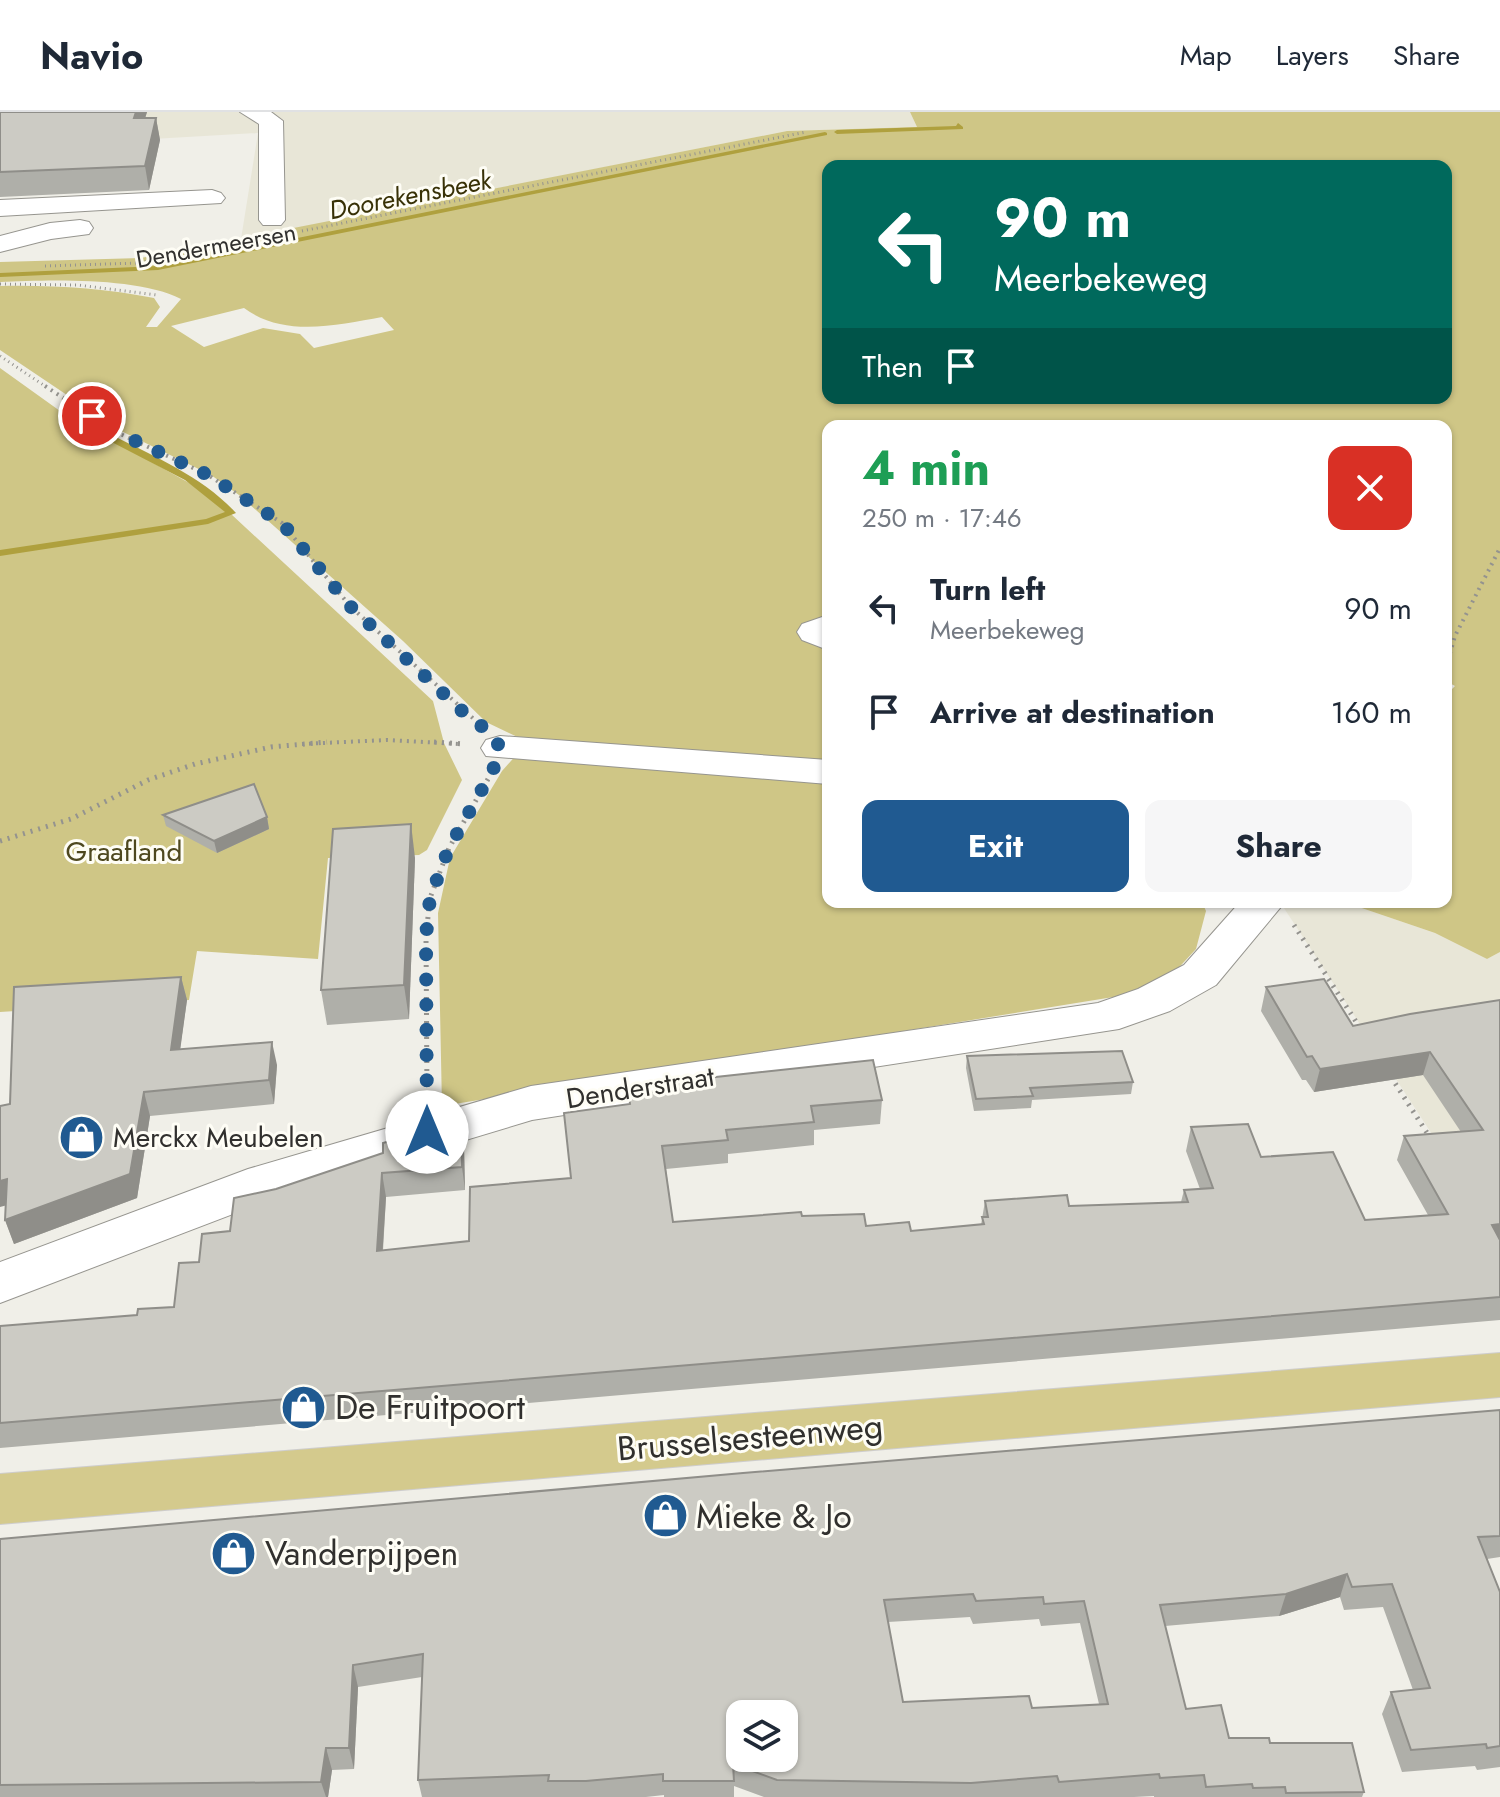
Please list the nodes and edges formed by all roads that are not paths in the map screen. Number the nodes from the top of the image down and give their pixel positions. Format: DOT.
graph roads {
  1 [pos="252,112"];
  2 [pos="212,198"];
  3 [pos="0,208"];
  4 [pos="129,223"];
  5 [pos="276,230"];
  6 [pos="0,244"];
  7 [pos="500,748"];
  8 [pos="822,772"];
  9 [pos="1276,910"];
  10 [pos="0,1283"];
  11 [pos="1500,1375"];
  12 [pos="0,1499"];
  1 -- 5 [label="street"];
  2 -- 3 [label="street, Dendermeersen"];
  4 -- 6 [label="street"];
  7 -- 8 [label="street"];
  9 -- 10 [label="street, Denderstraat"];
  11 -- 12 [label="main road, Brusselsesteenweg"];
}
